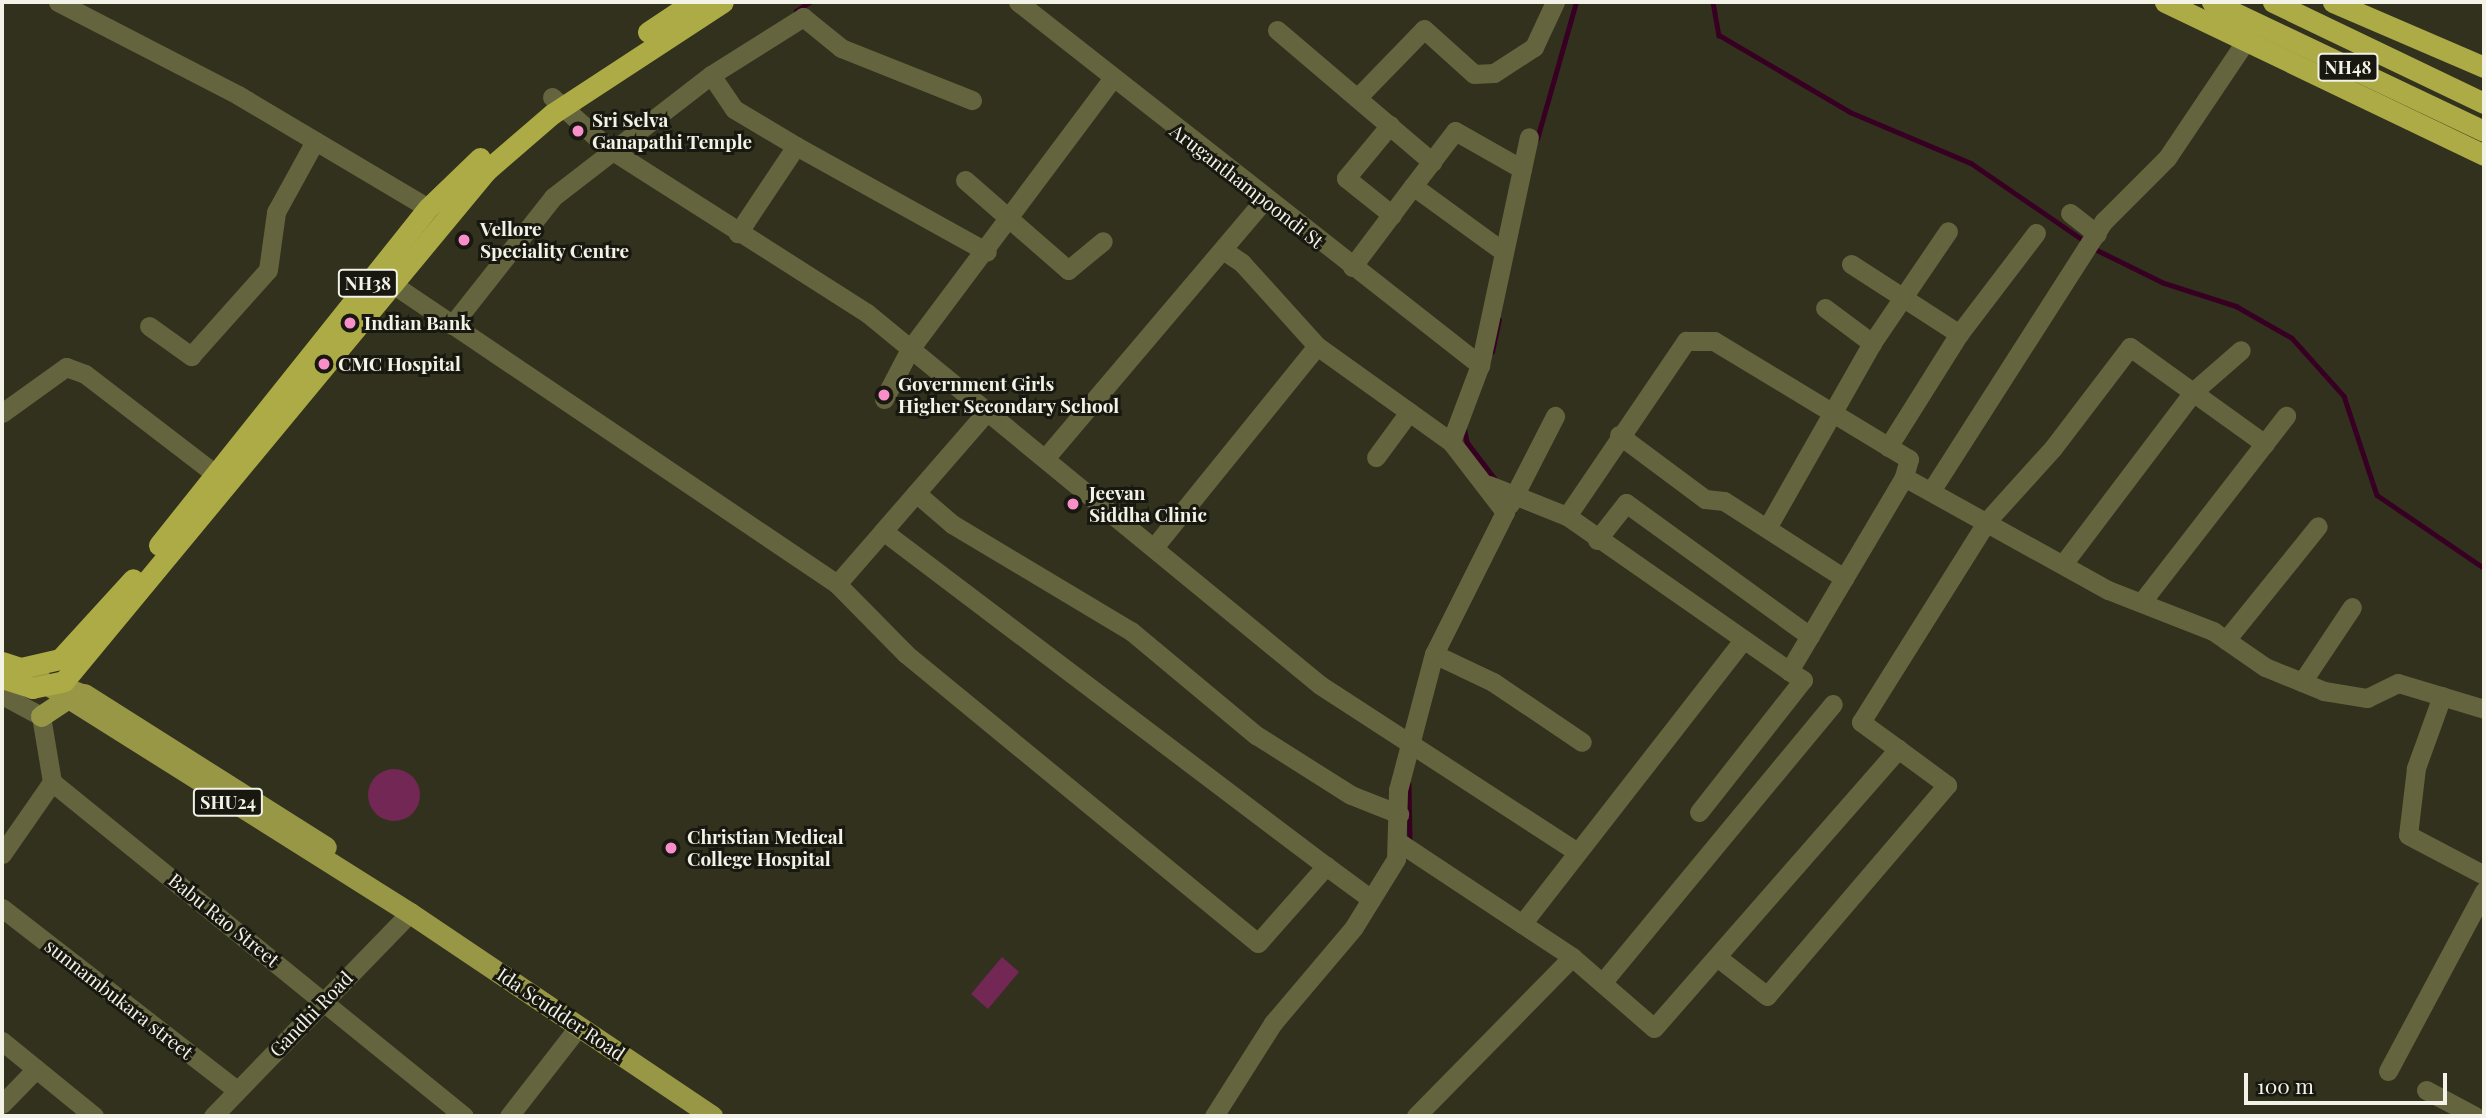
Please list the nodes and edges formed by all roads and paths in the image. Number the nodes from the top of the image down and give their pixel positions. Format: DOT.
graph roads {
  1 [pos="58,2"];
  2 [pos="693,2"];
  3 [pos="723,2"];
  4 [pos="1018,2"];
  5 [pos="1555,2"];
  6 [pos="2165,2"];
  7 [pos="2212,2"];
  8 [pos="2273,2"];
  9 [pos="2333,2"];
  10 [pos="1278,30"];
  11 [pos="2247,38"];
  12 [pos="2484,67"];
  13 [pos="711,75"];
  14 [pos="1112,79"];
  15 [pos="1357,98"];
  16 [pos="972,100"];
  17 [pos="557,102"];
  18 [pos="2484,103"];
  19 [pos="1390,125"];
  20 [pos="2484,131"];
  21 [pos="1529,137"];
  22 [pos="315,141"];
  23 [pos="796,146"];
  24 [pos="614,152"];
  25 [pos="2484,155"];
  26 [pos="1432,162"];
  27 [pos="1522,169"];
  28 [pos="965,180"];
  29 [pos="1413,187"];
  30 [pos="1264,200"];
  31 [pos="428,208"];
  32 [pos="2070,213"];
  33 [pos="1392,215"];
  34 [pos="1011,219"];
  35 [pos="1948,231"];
  36 [pos="738,233"];
  37 [pos="2036,233"];
  38 [pos="2097,234"];
  39 [pos="1103,241"];
  40 [pos="1223,250"];
  41 [pos="987,252"];
  42 [pos="1503,252"];
  43 [pos="1852,264"];
  44 [pos="1352,268"];
  45 [pos="391,283"];
  46 [pos="1903,296"];
  47 [pos="1825,308"];
  48 [pos="452,325"];
  49 [pos="149,326"];
  50 [pos="1959,334"];
  51 [pos="1872,342"];
  52 [pos="1317,346"];
  53 [pos="910,349"];
  54 [pos="2241,349"];
  55 [pos="1480,365"];
  56 [pos="2194,391"];
  57 [pos="884,399"];
  58 [pos="988,410"];
  59 [pos="1830,411"];
  60 [pos="1409,412"];
  61 [pos="2,413"];
  62 [pos="1555,416"];
  63 [pos="2286,416"];
  64 [pos="1619,435"];
  65 [pos="1451,442"];
  66 [pos="2265,444"];
  67 [pos="1888,447"];
  68 [pos="1048,456"];
  69 [pos="1376,457"];
  70 [pos="214,473"];
  71 [pos="1904,477"];
  72 [pos="1489,485"];
  73 [pos="1931,491"];
  74 [pos="916,494"];
  75 [pos="1517,495"];
  76 [pos="1504,512"];
  77 [pos="1567,516"];
  78 [pos="1987,521"];
  79 [pos="2318,526"];
  80 [pos="1767,528"];
  81 [pos="883,531"];
  82 [pos="1597,540"];
  83 [pos="1155,546"];
  84 [pos="2063,564"];
  85 [pos="1844,578"];
  86 [pos="837,584"];
  87 [pos="2144,599"];
  88 [pos="2352,607"];
  89 [pos="1810,636"];
  90 [pos="2226,640"];
  91 [pos="1742,641"];
  92 [pos="1434,653"];
  93 [pos="12,665"];
  94 [pos="44,665"];
  95 [pos="1789,671"];
  96 [pos="2,678"];
  97 [pos="2302,682"];
  98 [pos="64,689"];
  99 [pos="2,695"];
  100 [pos="2442,696"];
  101 [pos="1833,704"];
  102 [pos="2484,709"];
  103 [pos="41,716"];
  104 [pos="1408,740"];
  105 [pos="1582,742"];
  106 [pos="1898,749"];
  107 [pos="52,782"];
  108 [pos="1699,812"];
  109 [pos="1399,814"];
  110 [pos="1400,843"];
  111 [pos="1574,850"];
  112 [pos="2,854"];
  113 [pos="1326,866"];
  114 [pos="2484,875"];
  115 [pos="2484,891"];
  116 [pos="1371,899"];
  117 [pos="2,908"];
  118 [pos="410,913"];
  119 [pos="1522,924"];
  120 [pos="1572,957"];
  121 [pos="1717,957"];
  122 [pos="1602,983"];
  123 [pos="324,1000"];
  124 [pos="579,1026"];
  125 [pos="2,1041"];
  126 [pos="36,1069"];
  127 [pos="2388,1071"];
  128 [pos="237,1090"];
  129 [pos="2426,1090"];
  130 [pos="2,1104"];
  131 [pos="222,1113"];
  132 [pos="94,1116"];
  133 [pos="464,1116"];
  134 [pos="509,1116"];
  135 [pos="712,1116"];
  136 [pos="1214,1116"];
  137 [pos="1416,1116"];
  138 [pos="2475,1116"];
  1 -- 22 [label="street"];
  2 -- 17 [label="highway, NH38"];
  3 -- 17 [label="highway, NH38"];
  4 -- 14 [label="street, Aruganthampoondi St"];
  5 -- 15 [label="street"];
  6 -- 11 [label="highway"];
  7 -- 20 [label="highway, NH48"];
  8 -- 18 [label="highway, NH48"];
  9 -- 12 [label="highway"];
  10 -- 15 [label="street"];
  11 -- 25 [label="highway"];
  11 -- 38 [label="street"];
  13 -- 16 [label="street"];
  13 -- 23 [label="street"];
  13 -- 24 [label="street"];
  14 -- 30 [label="street, Aruganthampoondi St"];
  14 -- 34 [label="street"];
  15 -- 19 [label="street"];
  17 -- 24 [label="street"];
  17 -- 31 [label="highway, NH38"];
  17 -- 45 [label="highway, NH38"];
  19 -- 26 [label="street"];
  19 -- 33 [label="street"];
  21 -- 27 [label="street"];
  22 -- 31 [label="street"];
  22 -- 49 [label="street"];
  23 -- 36 [label="street"];
  23 -- 41 [label="street"];
  24 -- 36 [label="street"];
  24 -- 48 [label="street"];
  26 -- 27 [label="street"];
  26 -- 29 [label="street"];
  27 -- 42 [label="street"];
  28 -- 34 [label="street"];
  29 -- 33 [label="street"];
  29 -- 42 [label="street"];
  30 -- 40 [label="street"];
  30 -- 44 [label="street, Aruganthampoondi St"];
  31 -- 70 [label="highway, NH38"];
  32 -- 38 [label="street"];
  33 -- 44 [label="street"];
  34 -- 39 [label="street"];
  34 -- 41 [label="street"];
  35 -- 46 [label="street"];
  36 -- 53 [label="street"];
  37 -- 50 [label="street"];
  38 -- 73 [label="street"];
  40 -- 52 [label="street"];
  40 -- 68 [label="street"];
  41 -- 53 [label="street"];
  42 -- 55 [label="street"];
  43 -- 46 [label="street"];
  44 -- 55 [label="street, Aruganthampoondi St"];
  45 -- 48 [label="street"];
  45 -- 98 [label="highway, NH38"];
  46 -- 50 [label="street"];
  46 -- 51 [label="street"];
  47 -- 51 [label="street"];
  48 -- 86 [label="street"];
  50 -- 67 [label="street"];
  51 -- 59 [label="street"];
  52 -- 60 [label="street"];
  52 -- 83 [label="street"];
  53 -- 57 [label="street"];
  53 -- 58 [label="street"];
  54 -- 56 [label="street"];
  55 -- 65 [label="street"];
  56 -- 66 [label="street"];
  56 -- 78 [label="street"];
  56 -- 84 [label="street"];
  58 -- 68 [label="street"];
  58 -- 74 [label="street"];
  59 -- 64 [label="street"];
  59 -- 67 [label="street"];
  59 -- 80 [label="street"];
  60 -- 65 [label="street"];
  60 -- 69 [label="street"];
  61 -- 70 [label="street"];
  62 -- 75 [label="street"];
  63 -- 66 [label="street"];
  64 -- 77 [label="street"];
  64 -- 80 [label="street"];
  65 -- 72 [label="street"];
  66 -- 87 [label="street"];
  67 -- 71 [label="street"];
  68 -- 83 [label="street"];
  70 -- 94 [label="highway, NH38"];
  71 -- 73 [label="street"];
  71 -- 85 [label="street"];
  72 -- 75 [label="street"];
  72 -- 76 [label="street"];
  73 -- 78 [label="street"];
  74 -- 81 [label="street"];
  74 -- 109 [label="street"];
  75 -- 76 [label="street"];
  75 -- 77 [label="street"];
  76 -- 92 [label="street"];
  77 -- 82 [label="street"];
  78 -- 84 [label="street"];
  78 -- 106 [label="street"];
  79 -- 90 [label="street"];
  80 -- 85 [label="street"];
  81 -- 86 [label="street"];
  81 -- 113 [label="street"];
  82 -- 89 [label="street"];
  82 -- 91 [label="street"];
  83 -- 104 [label="street"];
  84 -- 87 [label="street"];
  85 -- 89 [label="street"];
  86 -- 113 [label="street"];
  87 -- 90 [label="street"];
  88 -- 97 [label="street"];
  89 -- 95 [label="street"];
  90 -- 97 [label="street"];
  91 -- 95 [label="street"];
  91 -- 111 [label="street"];
  92 -- 104 [label="street"];
  92 -- 105 [label="street"];
  93 -- 94 [label="highway, NH38"];
  93 -- 98 [label="main road, SHU24"];
  94 -- 98 [label="main road, SHU24"];
  95 -- 108 [label="street"];
  96 -- 98 [label="highway"];
  97 -- 100 [label="street"];
  98 -- 103 [label="main road"];
  98 -- 118 [label="main road, SHU24"];
  99 -- 103 [label="street"];
  100 -- 102 [label="street"];
  100 -- 114 [label="street"];
  101 -- 122 [label="street"];
  103 -- 107 [label="street"];
  104 -- 109 [label="street"];
  104 -- 111 [label="street"];
  106 -- 121 [label="street"];
  106 -- 121 [label="street"];
  107 -- 112 [label="street"];
  107 -- 123 [label="street, Babu Rao Street"];
  109 -- 110 [label="street"];
  110 -- 116 [label="street"];
  110 -- 119 [label="street"];
  111 -- 119 [label="street"];
  113 -- 116 [label="street"];
  115 -- 127 [label="street"];
  116 -- 136 [label="street"];
  117 -- 128 [label="street, sunnambukara street"];
  118 -- 123 [label="street, Gandhi Road"];
  118 -- 124 [label="main road, Ida Scudder Road / SHU24"];
  119 -- 120 [label="street"];
  120 -- 122 [label="street"];
  120 -- 137 [label="street"];
  121 -- 122 [label="street"];
  123 -- 128 [label="street, Gandhi Road"];
  123 -- 133 [label="street, Babu Rao Street"];
  124 -- 134 [label="street"];
  124 -- 135 [label="main road, Ida Scudder Road / SHU24"];
  125 -- 126 [label="street"];
  126 -- 130 [label="street"];
  126 -- 132 [label="street"];
  128 -- 131 [label="street, Gandhi Road"];
  129 -- 138 [label="street"];
}
